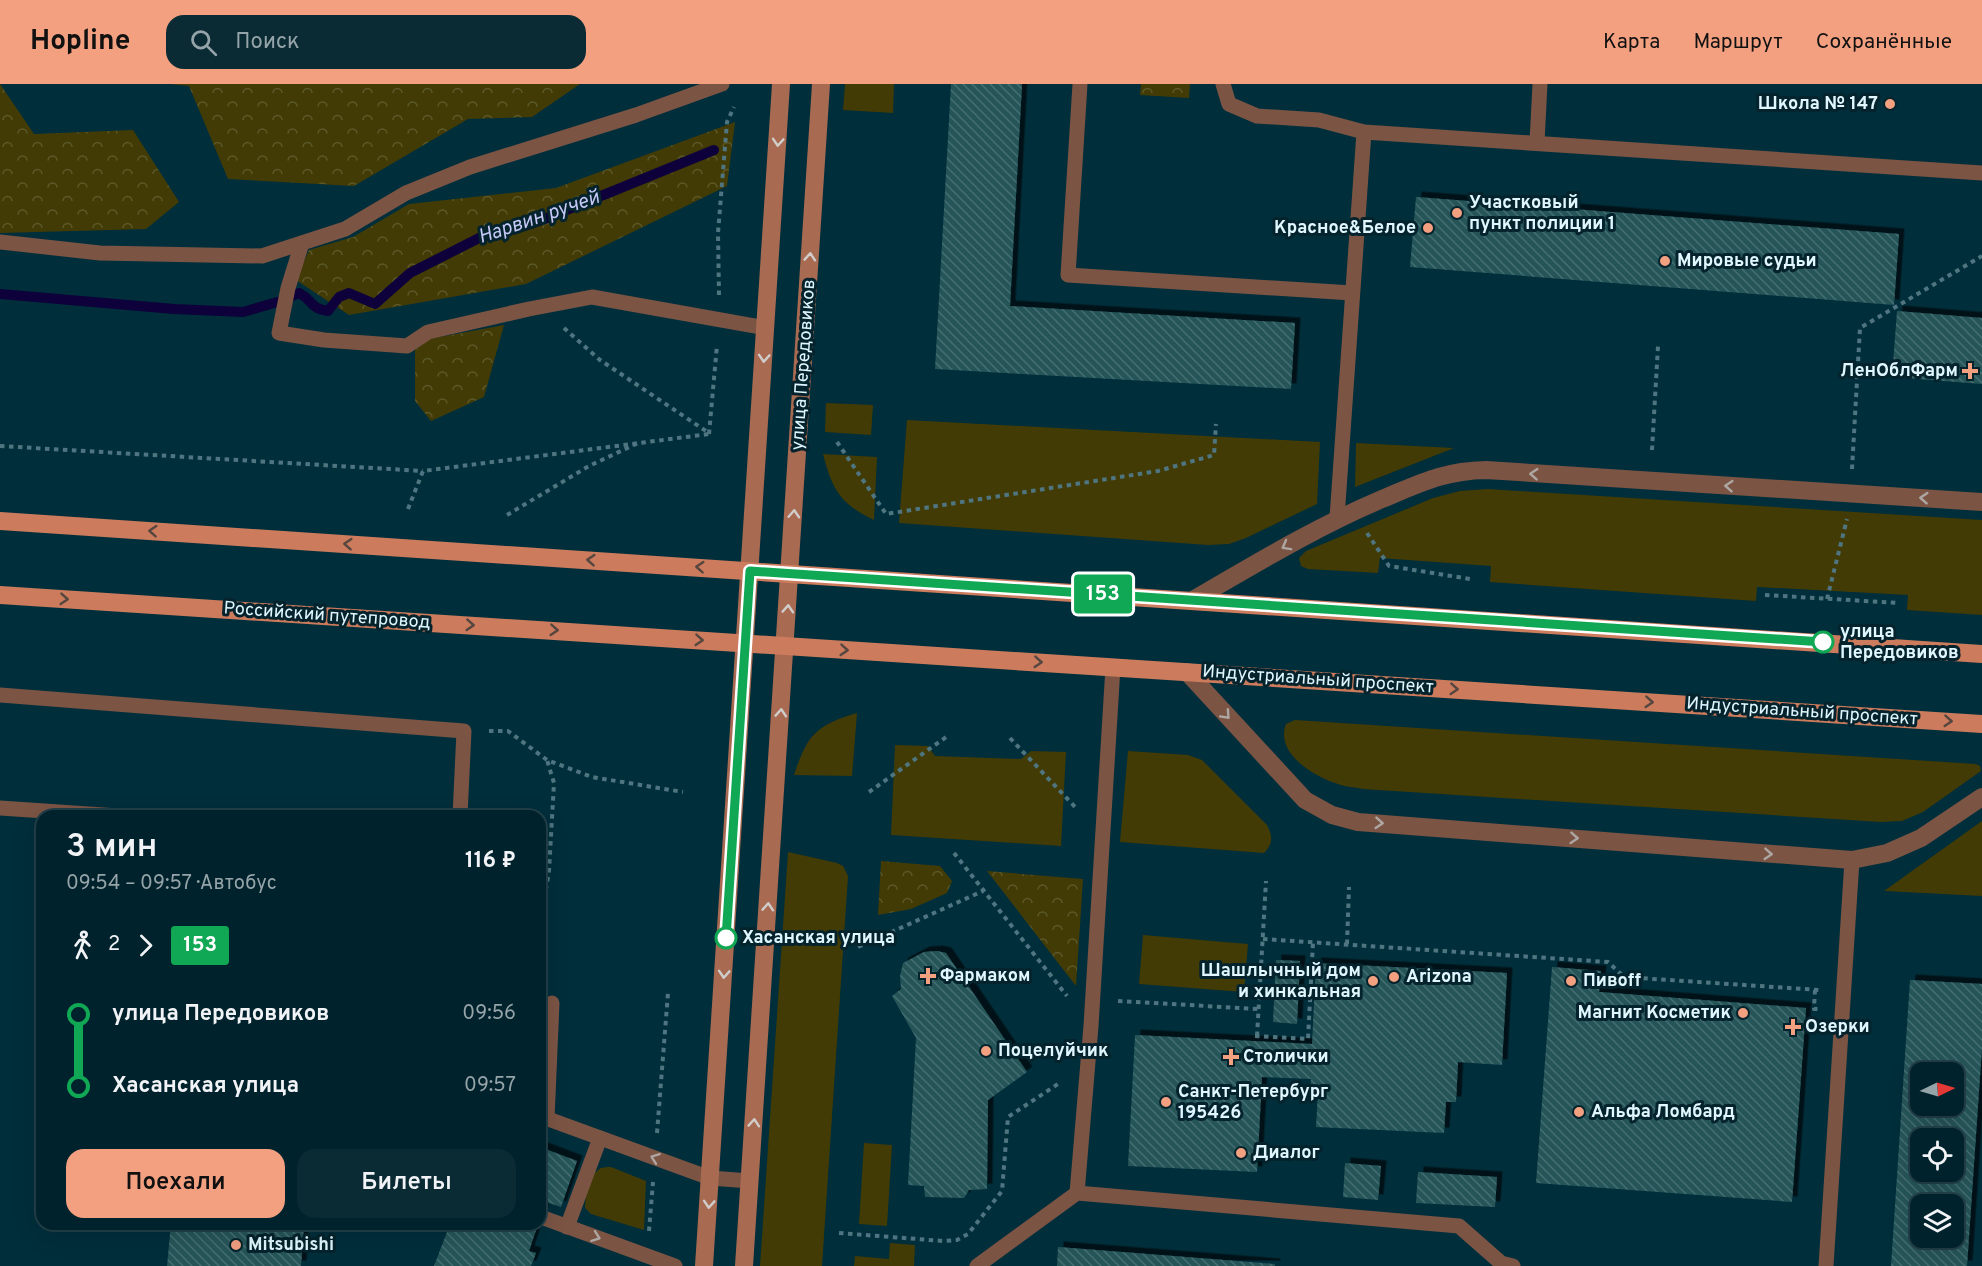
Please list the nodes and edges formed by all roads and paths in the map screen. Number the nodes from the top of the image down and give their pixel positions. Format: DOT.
graph roads {
  1 [pos="722,84"];
  2 [pos="781,84"];
  3 [pos="821,84"];
  4 [pos="1080,84"];
  5 [pos="1223,84"];
  6 [pos="1540,84"];
  7 [pos="736,103"];
  8 [pos="1364,132"];
  9 [pos="1537,142"];
  10 [pos="1982,173"];
  11 [pos="0,242"];
  12 [pos="302,243"];
  13 [pos="1982,256"];
  14 [pos="1352,293"];
  15 [pos="540,307"];
  16 [pos="719,320"];
  17 [pos="766,328"];
  18 [pos="1658,346"];
  19 [pos="1216,424"];
  20 [pos="709,434"];
  21 [pos="642,441"];
  22 [pos="837,442"];
  23 [pos="0,446"];
  24 [pos="1652,450"];
  25 [pos="1852,462"];
  26 [pos="423,471"];
  27 [pos="1982,502"];
  28 [pos="408,509"];
  29 [pos="507,515"];
  30 [pos="1848,516"];
  31 [pos="1337,518"];
  32 [pos="0,521"];
  33 [pos="750,571"];
  34 [pos="791,573"];
  35 [pos="1470,579"];
  36 [pos="0,595"];
  37 [pos="1765,595"];
  38 [pos="1827,598"];
  39 [pos="1192,600"];
  40 [pos="1899,603"];
  41 [pos="653,637"];
  42 [pos="746,643"];
  43 [pos="785,646"];
  44 [pos="1982,654"];
  45 [pos="1113,667"];
  46 [pos="1186,672"];
  47 [pos="0,695"];
  48 [pos="1982,724"];
  49 [pos="464,731"];
  50 [pos="949,735"];
  51 [pos="1010,738"];
  52 [pos="547,760"];
  53 [pos="683,792"];
  54 [pos="869,792"];
  55 [pos="1982,797"];
  56 [pos="0,808"];
  57 [pos="1076,808"];
  58 [pos="36,810"];
  59 [pos="460,810"];
  60 [pos="954,853"];
  61 [pos="1852,860"];
  62 [pos="1266,881"];
  63 [pos="1349,887"];
  64 [pos="546,890"];
  65 [pos="983,891"];
  66 [pos="1263,939"];
  67 [pos="1313,942"];
  68 [pos="1347,944"];
  69 [pos="858,947"];
  70 [pos="1815,990"];
  71 [pos="1844,992"];
  72 [pos="546,999"];
  73 [pos="1092,1000"];
  74 [pos="552,1003"];
  75 [pos="1258,1009"];
  76 [pos="1814,1009"];
  77 [pos="1091,1026"];
  78 [pos="1068,1077"];
  79 [pos="546,1089"];
  80 [pos="546,1119"];
  81 [pos="600,1138"];
  82 [pos="710,1178"];
  83 [pos="750,1181"];
  84 [pos="1077,1193"];
  85 [pos="546,1219"];
  86 [pos="567,1227"];
  87 [pos="839,1233"];
  88 [pos="675,1266"];
  89 [pos="704,1266"];
  90 [pos="744,1266"];
  91 [pos="977,1266"];
  92 [pos="1513,1266"];
  93 [pos="1826,1266"];
  1 -- 12 [label="lane"];
  2 -- 17 [label="street, one-way"];
  34 -- 3 [label="street, улица Передовиков, one-way"];
  4 -- 14 [label="lane"];
  5 -- 8 [label="lane"];
  6 -- 9 [label="lane"];
  7 -- 16 [label="path"];
  8 -- 9 [label="lane"];
  8 -- 14 [label="lane"];
  9 -- 10 [label="lane"];
  11 -- 12 [label="lane"];
  12 -- 15 [label="lane"];
  13 -- 25 [label="path"];
  14 -- 31 [label="lane"];
  15 -- 16 [label="lane"];
  15 -- 20 [label="path"];
  16 -- 17 [label="lane"];
  16 -- 20 [label="path"];
  17 -- 33 [label="street, one-way"];
  18 -- 24 [label="path"];
  19 -- 22 [label="path"];
  20 -- 21 [label="path"];
  21 -- 26 [label="path"];
  21 -- 29 [label="path"];
  23 -- 26 [label="path"];
  26 -- 28 [label="path"];
  27 -- 31 [label="street, one-way"];
  30 -- 38 [label="path"];
  31 -- 35 [label="path"];
  31 -- 39 [label="street, one-way"];
  33 -- 32 [label="main road, one-way"];
  33 -- 34 [label="main road"];
  33 -- 42 [label="street"];
  34 -- 39 [label="main road"];
  43 -- 34 [label="street, улица Передовиков, one-way"];
  36 -- 41 [label="main road, Российский путепровод, one-way"];
  37 -- 38 [label="path"];
  38 -- 40 [label="path"];
  39 -- 44 [label="main road"];
  41 -- 42 [label="main road, Индустриальный проспект, one-way"];
  42 -- 43 [label="main road, Индустриальный проспект"];
  42 -- 82 [label="street, one-way"];
  43 -- 45 [label="main road, Индустриальный проспект, one-way"];
  83 -- 43 [label="street, one-way"];
  45 -- 46 [label="main road, Индустриальный проспект"];
  45 -- 73 [label="lane"];
  46 -- 48 [label="main road, Индустриальный проспект, one-way"];
  46 -- 61 [label="street, one-way"];
  47 -- 49 [label="lane"];
  49 -- 52 [label="path"];
  49 -- 59 [label="lane"];
  50 -- 54 [label="path"];
  51 -- 57 [label="path"];
  52 -- 53 [label="path"];
  52 -- 64 [label="path"];
  55 -- 61 [label="street"];
  56 -- 58 [label="lane"];
  60 -- 65 [label="path"];
  61 -- 71 [label="lane"];
  62 -- 66 [label="path"];
  63 -- 68 [label="path"];
  65 -- 69 [label="path"];
  65 -- 77 [label="path"];
  66 -- 67 [label="path"];
  66 -- 75 [label="path"];
  67 -- 68 [label="path"];
  67 -- 75 [label="path"];
  68 -- 70 [label="path"];
  70 -- 71 [label="path"];
  70 -- 76 [label="path"];
  71 -- 93 [label="lane"];
  72 -- 74 [label="path"];
  73 -- 75 [label="path"];
  73 -- 77 [label="lane"];
  74 -- 79 [label="lane"];
  77 -- 84 [label="lane"];
  78 -- 87 [label="path"];
  80 -- 81 [label="lane"];
  82 -- 81 [label="lane, one-way"];
  81 -- 86 [label="lane"];
  82 -- 83 [label="lane"];
  82 -- 89 [label="street, one-way"];
  83 -- 90 [label="street"];
  84 -- 91 [label="lane"];
  84 -- 92 [label="lane"];
  85 -- 86 [label="lane"];
  86 -- 88 [label="lane, one-way"];
}
